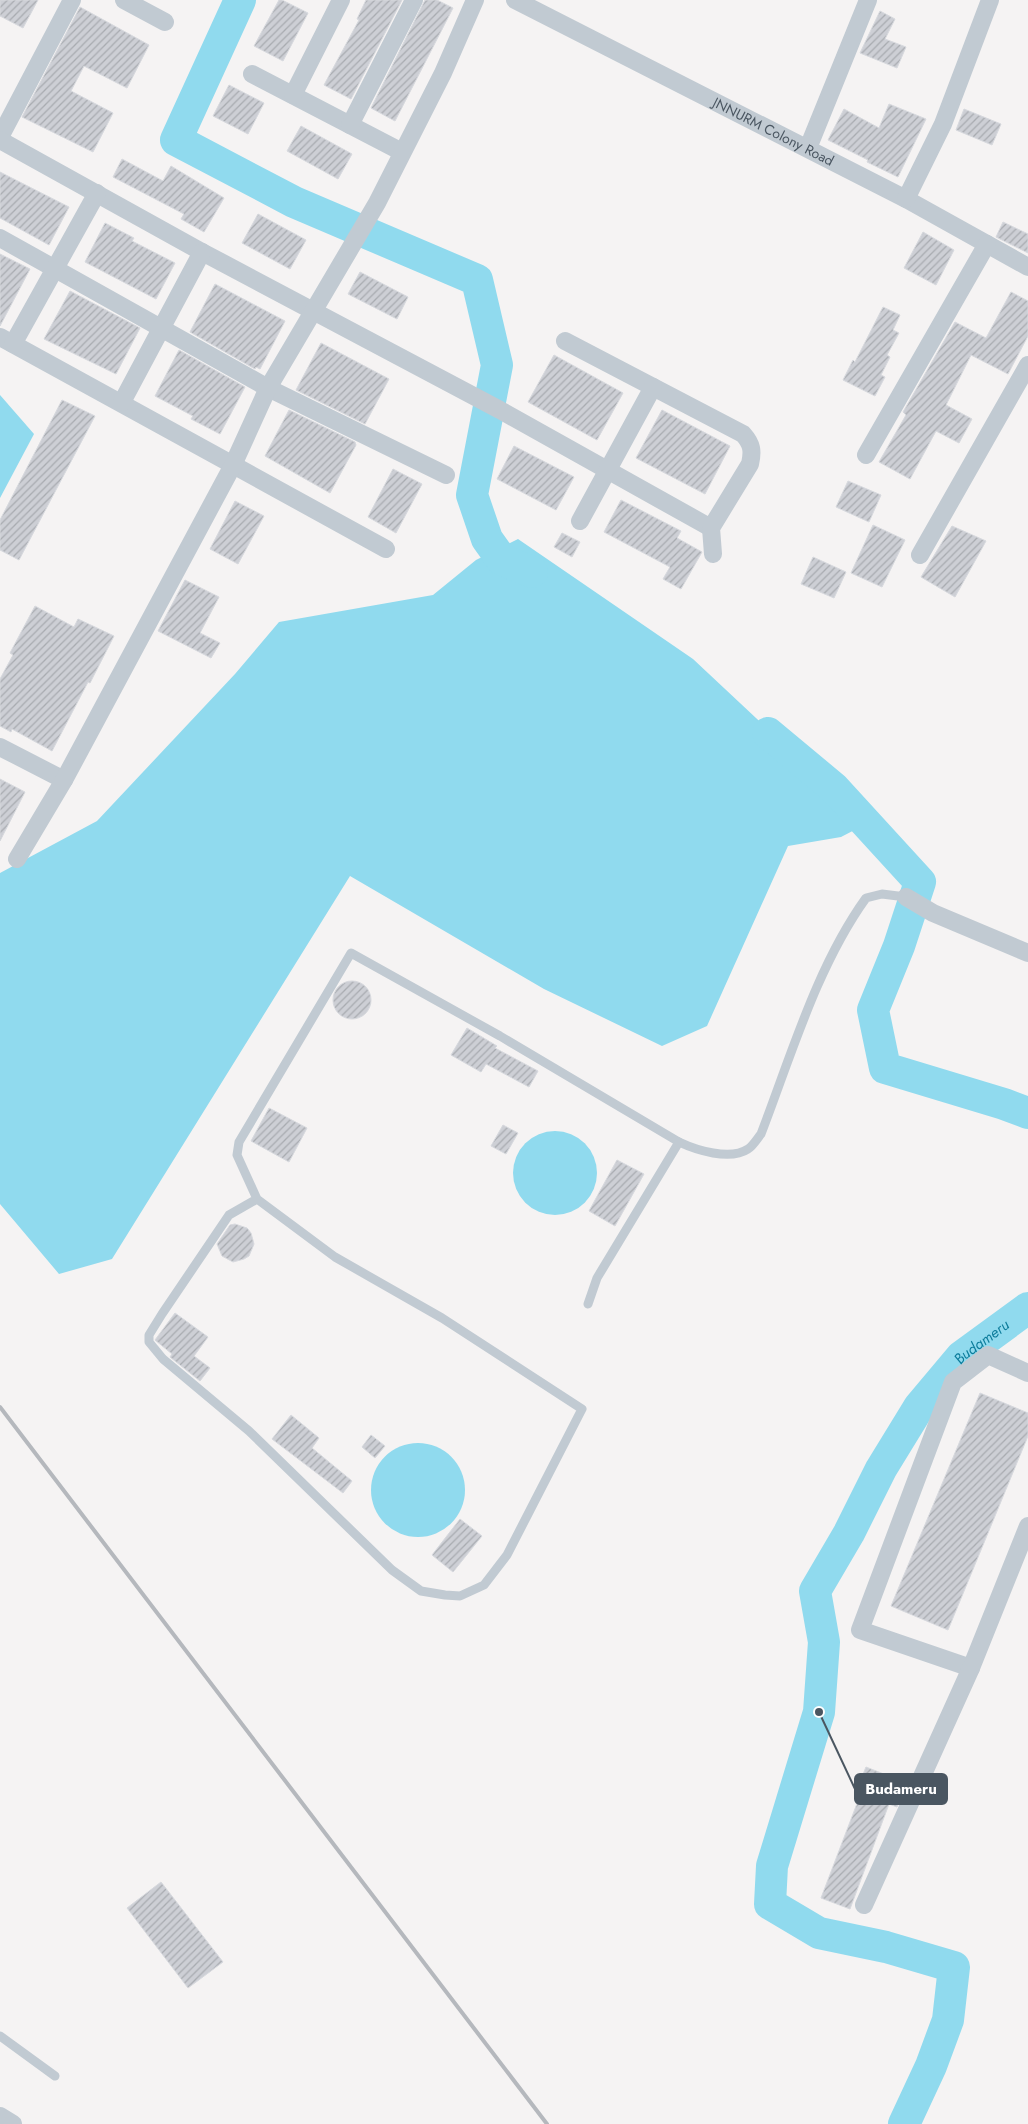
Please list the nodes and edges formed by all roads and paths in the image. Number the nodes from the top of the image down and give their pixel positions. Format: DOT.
graph roads {
  1 [pos="72,0"];
  2 [pos="124,0"];
  3 [pos="342,0"];
  4 [pos="414,0"];
  5 [pos="475,0"];
  6 [pos="516,0"];
  7 [pos="868,0"];
  8 [pos="990,0"];
  9 [pos="165,22"];
  10 [pos="252,74"];
  11 [pos="293,95"];
  12 [pos="350,125"];
  13 [pos="0,139"];
  14 [pos="808,148"];
  15 [pos="402,152"];
  16 [pos="97,193"];
  17 [pos="906,199"];
  18 [pos="0,238"];
  19 [pos="986,244"];
  20 [pos="202,252"];
  21 [pos="1028,267"];
  22 [pos="55,269"];
  23 [pos="312,311"];
  24 [pos="162,327"];
  25 [pos="6,340"];
  26 [pos="565,341"];
  27 [pos="1028,365"];
  28 [pos="653,387"];
  29 [pos="268,388"];
  30 [pos="122,402"];
  31 [pos="866,455"];
  32 [pos="232,465"];
  33 [pos="608,471"];
  34 [pos="446,475"];
  35 [pos="580,521"];
  36 [pos="712,528"];
  37 [pos="386,549"];
  38 [pos="713,554"];
  39 [pos="920,555"];
  40 [pos="0,747"];
  41 [pos="64,780"];
  42 [pos="17,858"];
  43 [pos="906,897"];
  44 [pos="1028,953"];
  45 [pos="678,1142"];
  46 [pos="257,1199"];
  47 [pos="588,1304"];
  48 [pos="1028,1373"];
  49 [pos="1028,1526"];
  50 [pos="971,1668"];
  51 [pos="864,1905"];
  52 [pos="0,2036"];
  53 [pos="55,2076"];
  54 [pos="0,2116"];
  55 [pos="13,2124"];
  1 -- 13 [label="street"];
  2 -- 9 [label="street"];
  3 -- 11 [label="street"];
  4 -- 12 [label="street"];
  5 -- 15 [label="street"];
  6 -- 14 [label="street, JNNURM Colony Road"];
  7 -- 14 [label="street"];
  8 -- 17 [label="street"];
  10 -- 11 [label="street"];
  11 -- 12 [label="street"];
  12 -- 15 [label="street"];
  13 -- 16 [label="street"];
  14 -- 17 [label="street, JNNURM Colony Road"];
  15 -- 23 [label="street"];
  16 -- 20 [label="street"];
  16 -- 22 [label="street"];
  17 -- 19 [label="street, JNNURM Colony Road"];
  18 -- 22 [label="street"];
  19 -- 21 [label="street, JNNURM Colony Road"];
  19 -- 31 [label="street"];
  20 -- 23 [label="street"];
  20 -- 24 [label="street"];
  22 -- 24 [label="street"];
  22 -- 25 [label="street"];
  23 -- 29 [label="street"];
  23 -- 33 [label="street"];
  24 -- 29 [label="street"];
  24 -- 30 [label="street"];
  25 -- 30 [label="street"];
  26 -- 28 [label="street"];
  27 -- 39 [label="street"];
  28 -- 33 [label="street"];
  28 -- 36 [label="street"];
  29 -- 32 [label="street"];
  29 -- 34 [label="street"];
  30 -- 32 [label="street"];
  32 -- 37 [label="street"];
  32 -- 41 [label="street"];
  33 -- 35 [label="street"];
  33 -- 36 [label="street"];
  36 -- 38 [label="street"];
  40 -- 41 [label="street"];
  41 -- 42 [label="street"];
  43 -- 44 [label="street"];
  43 -- 45 [label="lane"];
  45 -- 46 [label="lane"];
  45 -- 47 [label="lane"];
  46 -- 46 [label="lane"];
  48 -- 50 [label="street"];
  49 -- 50 [label="street"];
  50 -- 51 [label="street"];
  52 -- 53 [label="lane"];
  54 -- 55 [label="street"];
}
